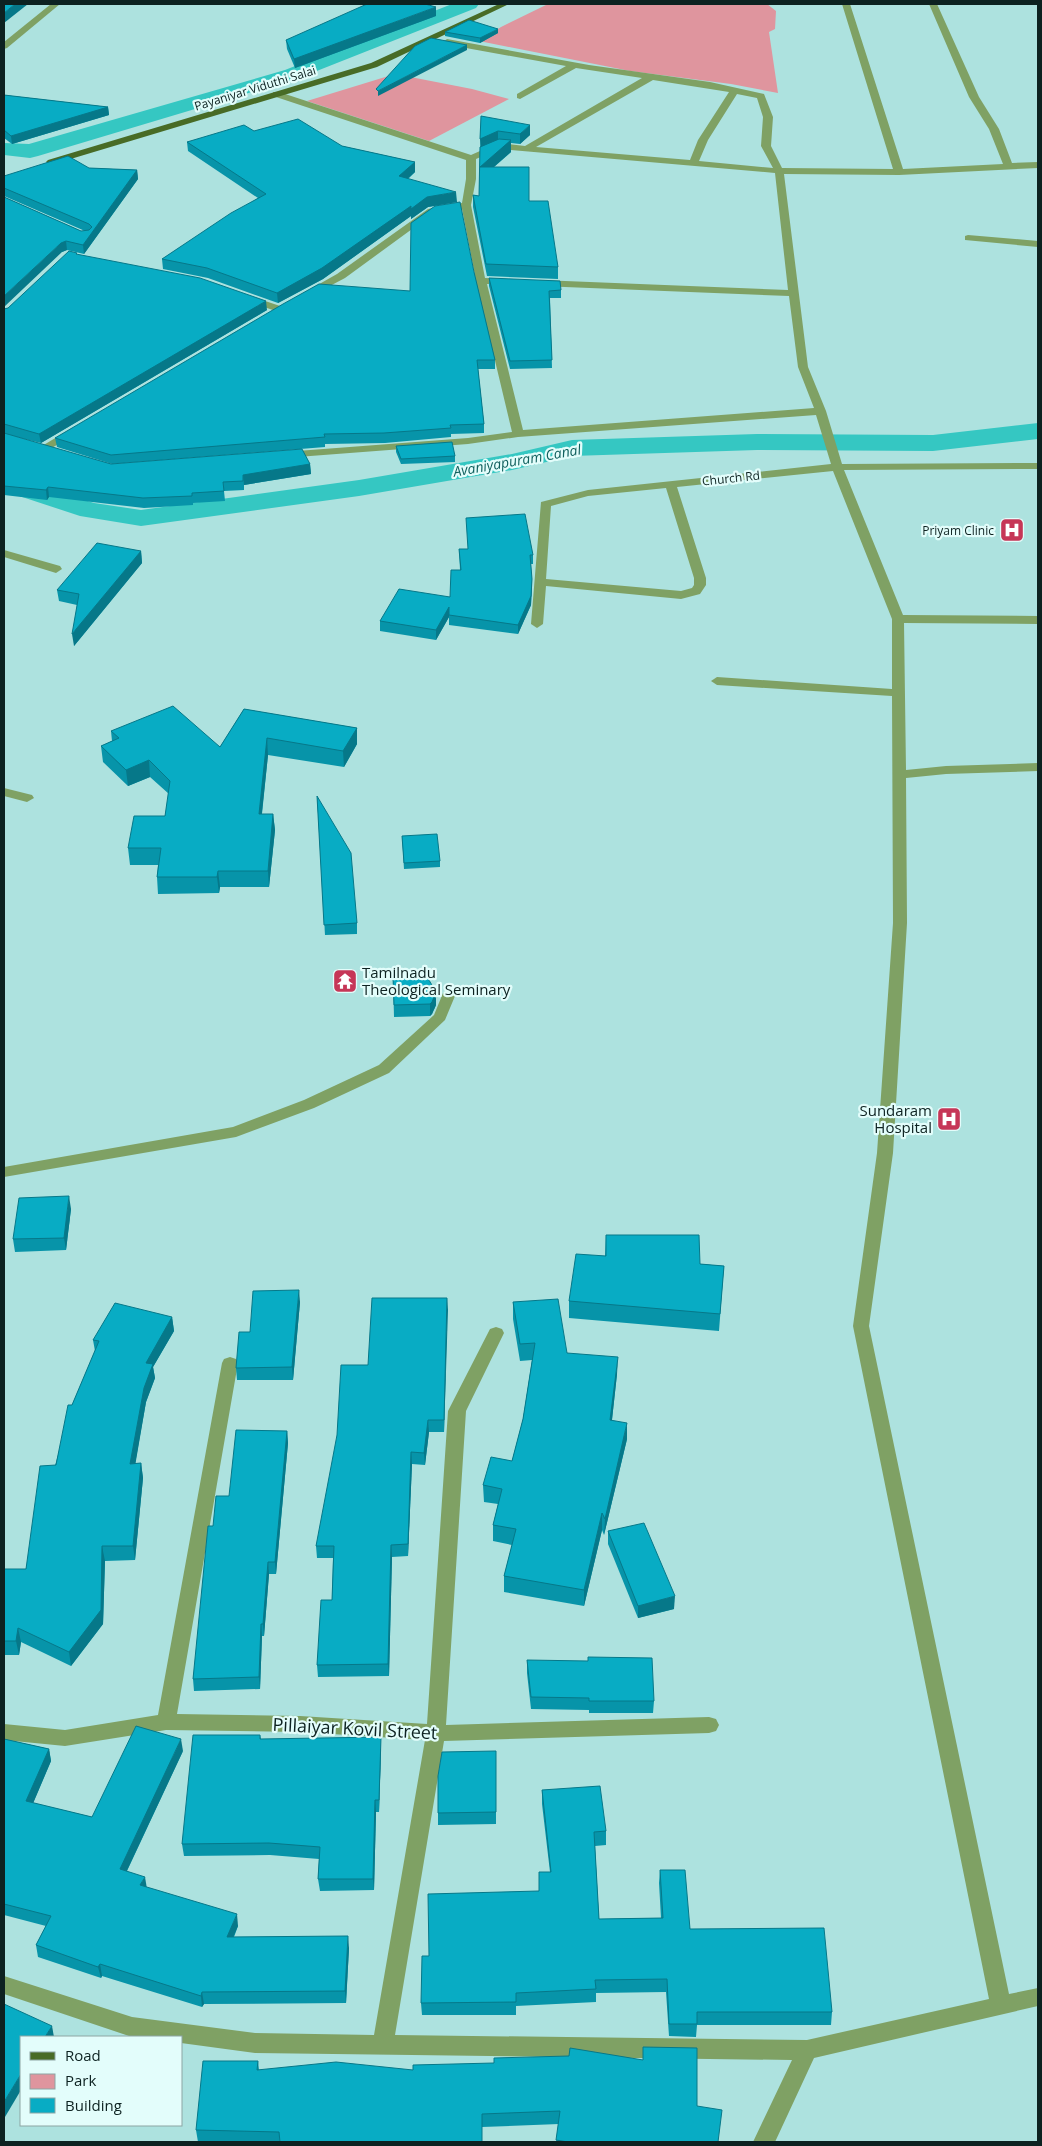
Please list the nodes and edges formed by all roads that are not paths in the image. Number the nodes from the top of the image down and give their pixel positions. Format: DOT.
graph roads {
  1 [pos="56,4"];
  2 [pos="505,4"];
  3 [pos="846,4"];
  4 [pos="934,4"];
  5 [pos="433,39"];
  6 [pos="4,45"];
  7 [pos="574,66"];
  8 [pos="651,77"];
  9 [pos="735,90"];
  10 [pos="276,94"];
  11 [pos="520,96"];
  12 [pos="527,148"];
  13 [pos="471,158"];
  14 [pos="694,163"];
  15 [pos="1038,164"];
  16 [pos="41,165"];
  17 [pos="1008,166"];
  18 [pos="779,171"];
  19 [pos="899,172"];
  20 [pos="466,205"];
  21 [pos="968,238"];
  22 [pos="1038,244"];
  23 [pos="481,281"];
  24 [pos="795,293"];
  25 [pos="236,294"];
  26 [pos="286,304"];
  27 [pos="262,318"];
  28 [pos="821,411"];
  29 [pos="85,424"];
  30 [pos="518,434"];
  31 [pos="60,454"];
  32 [pos="270,456"];
  33 [pos="1038,466"];
  34 [pos="838,467"];
  35 [pos="670,484"];
  36 [pos="4,553"];
  37 [pos="56,568"];
  38 [pos="540,582"];
  39 [pos="898,619"];
  40 [pos="1038,620"];
  41 [pos="537,624"];
  42 [pos="717,681"];
  43 [pos="899,693"];
  44 [pos="1038,767"];
  45 [pos="900,775"];
  46 [pos="4,792"];
  47 [pos="27,798"];
  48 [pos="448,996"];
  49 [pos="4,1172"];
  50 [pos="496,1333"];
  51 [pos="230,1363"];
  52 [pos="166,1722"];
  53 [pos="709,1725"];
  54 [pos="4,1732"];
  55 [pos="436,1733"];
  56 [pos="4,1985"];
  57 [pos="1038,1997"];
  58 [pos="1001,2006"];
  59 [pos="383,2045"];
  60 [pos="807,2050"];
  61 [pos="764,2142"];
  1 -- 6 [label="street"];
  2 -- 5 [label="main road, Payaniyar Viduthi Salai"];
  3 -- 19 [label="street"];
  4 -- 17 [label="street"];
  5 -- 7 [label="street"];
  5 -- 10 [label="main road, Payaniyar Viduthi Salai"];
  7 -- 8 [label="street"];
  7 -- 11 [label="street"];
  8 -- 9 [label="street"];
  8 -- 12 [label="street"];
  9 -- 14 [label="street"];
  9 -- 18 [label="street"];
  10 -- 13 [label="street"];
  10 -- 16 [label="main road, Payaniyar Viduthi Salai"];
  12 -- 13 [label="street"];
  12 -- 14 [label="street"];
  13 -- 20 [label="street"];
  14 -- 18 [label="street"];
  15 -- 17 [label="street"];
  17 -- 19 [label="street"];
  18 -- 19 [label="street"];
  18 -- 24 [label="street"];
  20 -- 23 [label="street"];
  20 -- 26 [label="street"];
  21 -- 22 [label="street"];
  23 -- 24 [label="street"];
  23 -- 30 [label="street"];
  24 -- 28 [label="street"];
  25 -- 26 [label="street"];
  26 -- 27 [label="street"];
  28 -- 30 [label="street"];
  28 -- 34 [label="street"];
  29 -- 31 [label="street"];
  30 -- 32 [label="street"];
  33 -- 34 [label="street, Church Rd"];
  34 -- 35 [label="street, Church Rd"];
  34 -- 39 [label="street"];
  35 -- 38 [label="street, Church Rd"];
  35 -- 38 [label="street"];
  36 -- 37 [label="street"];
  38 -- 41 [label="street, Church Rd"];
  39 -- 40 [label="street"];
  39 -- 43 [label="street"];
  42 -- 43 [label="street"];
  43 -- 45 [label="street"];
  44 -- 45 [label="street"];
  45 -- 58 [label="street"];
  46 -- 47 [label="street"];
  48 -- 49 [label="street"];
  50 -- 55 [label="street"];
  51 -- 52 [label="street"];
  52 -- 54 [label="street, Pillaiyar Kovil Street"];
  52 -- 55 [label="street, Pillaiyar Kovil Street"];
  53 -- 55 [label="street, Pillaiyar Kovil Street"];
  55 -- 59 [label="street"];
  56 -- 59 [label="street"];
  57 -- 58 [label="street"];
  58 -- 60 [label="street"];
  59 -- 60 [label="street"];
  60 -- 61 [label="street"];
}
